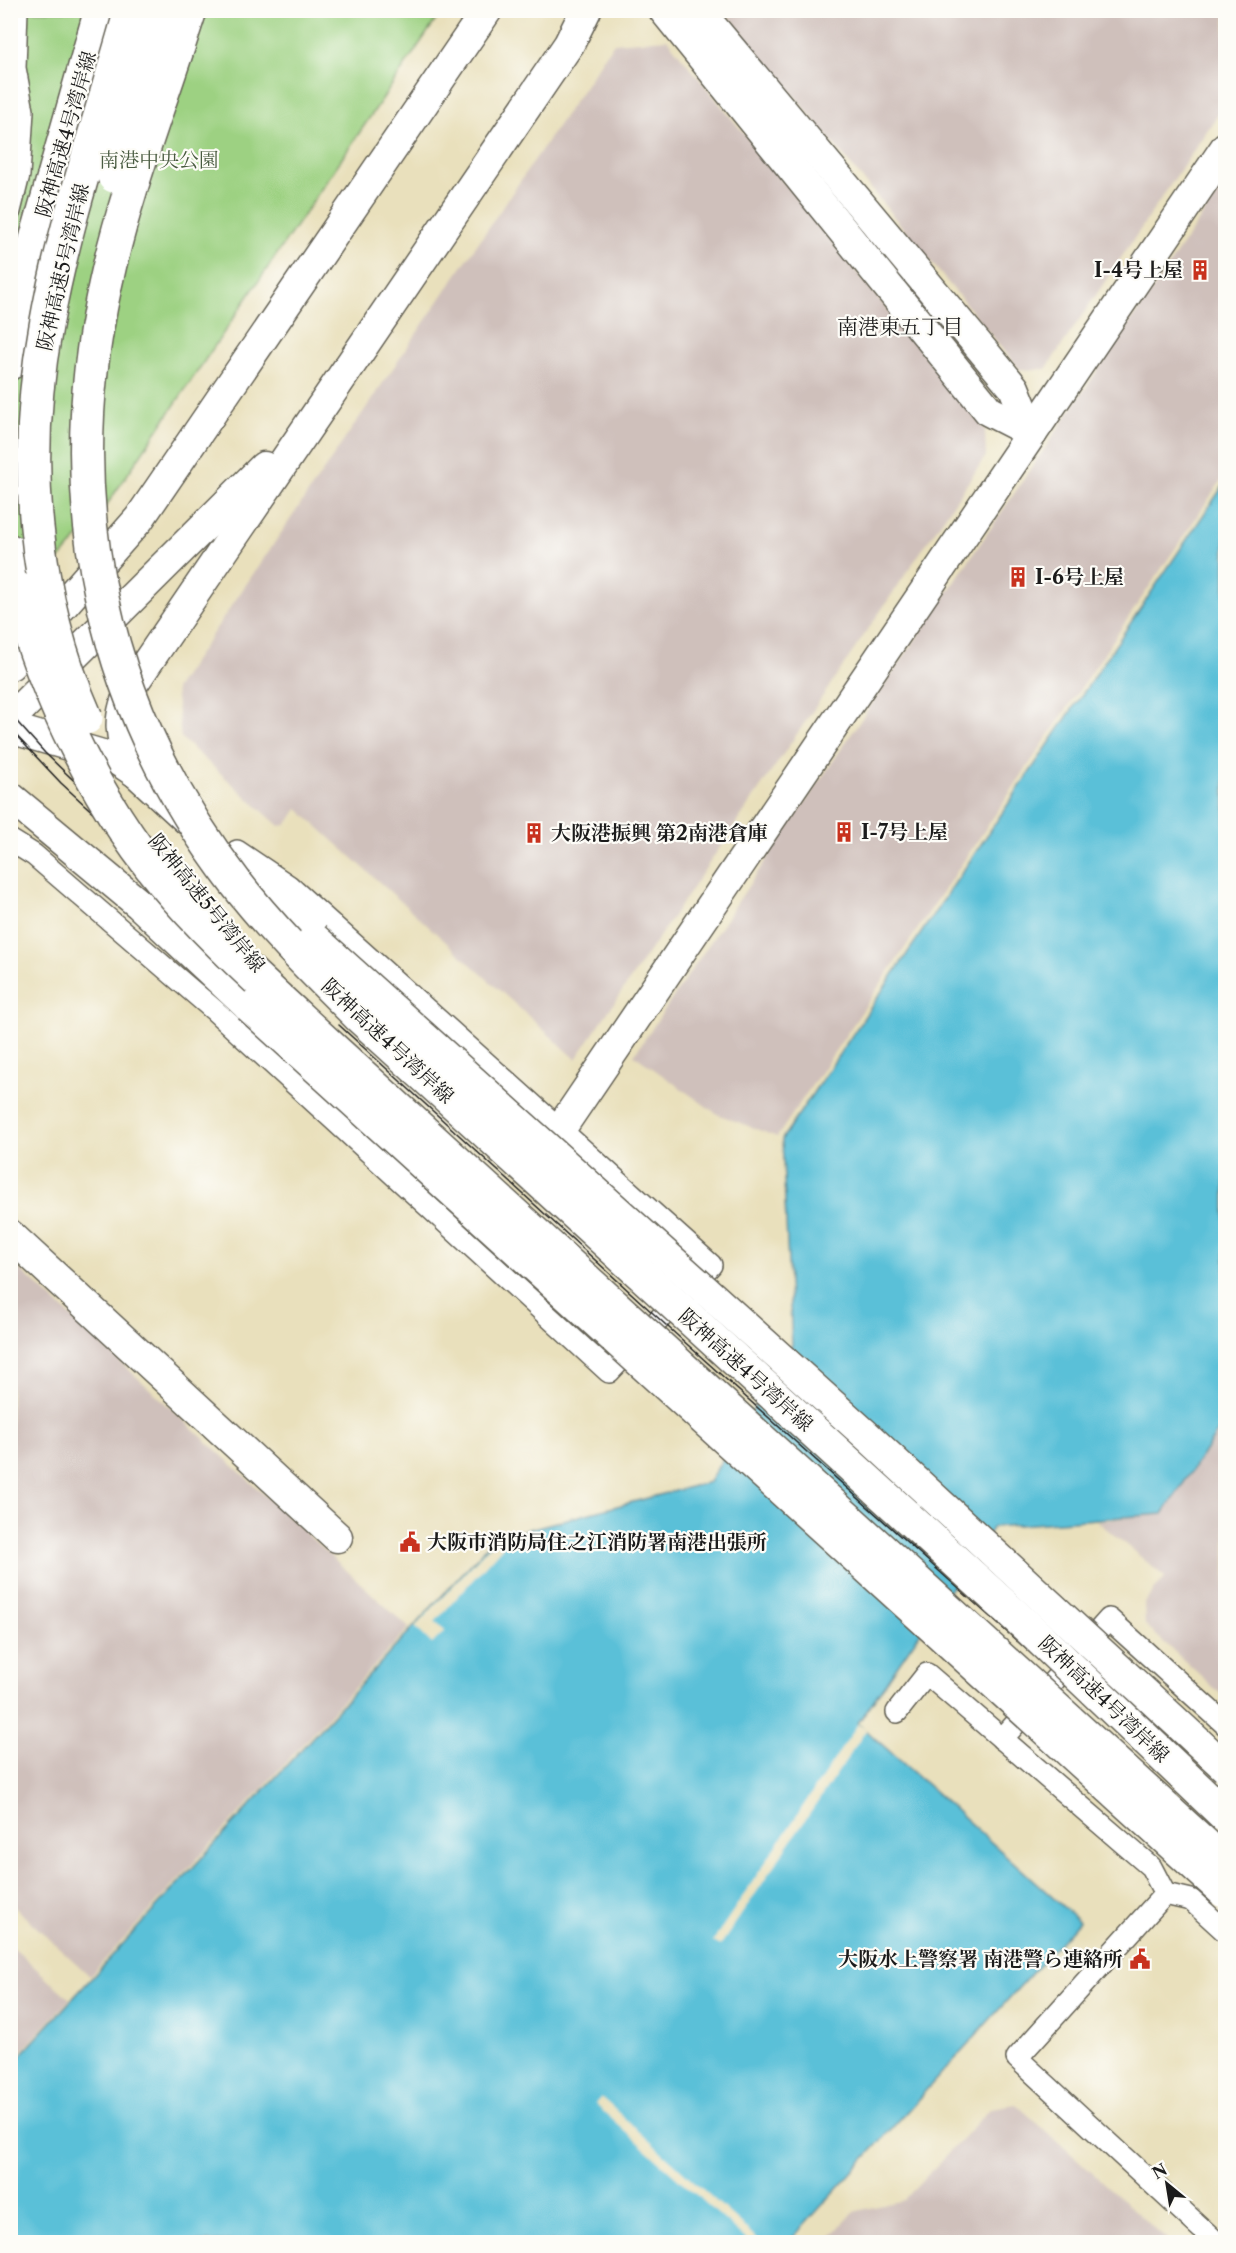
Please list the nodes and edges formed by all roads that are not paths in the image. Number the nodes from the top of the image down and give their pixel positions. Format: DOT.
graph roads {
  1 [pos="17,10"];
  2 [pos="101,10"];
  3 [pos="131,10"];
  4 [pos="160,10"];
  5 [pos="190,10"];
  6 [pos="487,10"];
  7 [pos="586,10"];
  8 [pos="664,10"];
  9 [pos="698,10"];
  10 [pos="1226,147"];
  11 [pos="10,211"];
  12 [pos="10,363"];
  13 [pos="318,414"];
  14 [pos="1032,433"];
  15 [pos="10,551"];
  16 [pos="10,664"];
  17 [pos="10,719"];
  18 [pos="10,728"];
  19 [pos="137,773"];
  20 [pos="10,797"];
  21 [pos="186,818"];
  22 [pos="10,840"];
  23 [pos="359,1016"];
  24 [pos="333,1049"];
  25 [pos="561,1128"];
  26 [pos="10,1235"];
  27 [pos="337,1537"];
  28 [pos="897,1712"];
  29 [pos="1226,1725"];
  30 [pos="1002,1738"];
  31 [pos="1226,1768"];
  32 [pos="1226,1816"];
  33 [pos="1224,1878"];
  34 [pos="1165,1894"];
  35 [pos="1226,1932"];
  36 [pos="1216,2242"];
  1 -- 11 [label="street"];
  2 -- 12 [label="highway, 阪神高速4号湾岸線"];
  3 -- 24 [label="highway, 阪神高速5号湾岸線, bridge"];
  4 -- 23 [label="highway, 阪神高速5号湾岸線, bridge"];
  5 -- 23 [label="highway, 阪神高速4号湾岸線, bridge"];
  6 -- 16 [label="street"];
  7 -- 13 [label="street"];
  8 -- 14 [label="street"];
  9 -- 14 [label="street"];
  10 -- 14 [label="street"];
  13 -- 17 [label="street"];
  13 -- 19 [label="street"];
  14 -- 25 [label="street"];
  15 -- 24 [label="highway, 阪神高速4号湾岸線, bridge"];
  18 -- 19 [label="street"];
  19 -- 21 [label="street"];
  20 -- 33 [label="street, bridge"];
  21 -- 25 [label="street"];
  21 -- 31 [label="street, bridge"];
  22 -- 25 [label="street"];
  23 -- 32 [label="highway, 阪神高速4号湾岸線, bridge"];
  24 -- 33 [label="highway, 阪神高速4号湾岸線, bridge"];
  26 -- 27 [label="street"];
  28 -- 30 [label="street"];
  29 -- 30 [label="street"];
  30 -- 34 [label="street"];
  34 -- 35 [label="street"];
  34 -- 36 [label="street"];
}
